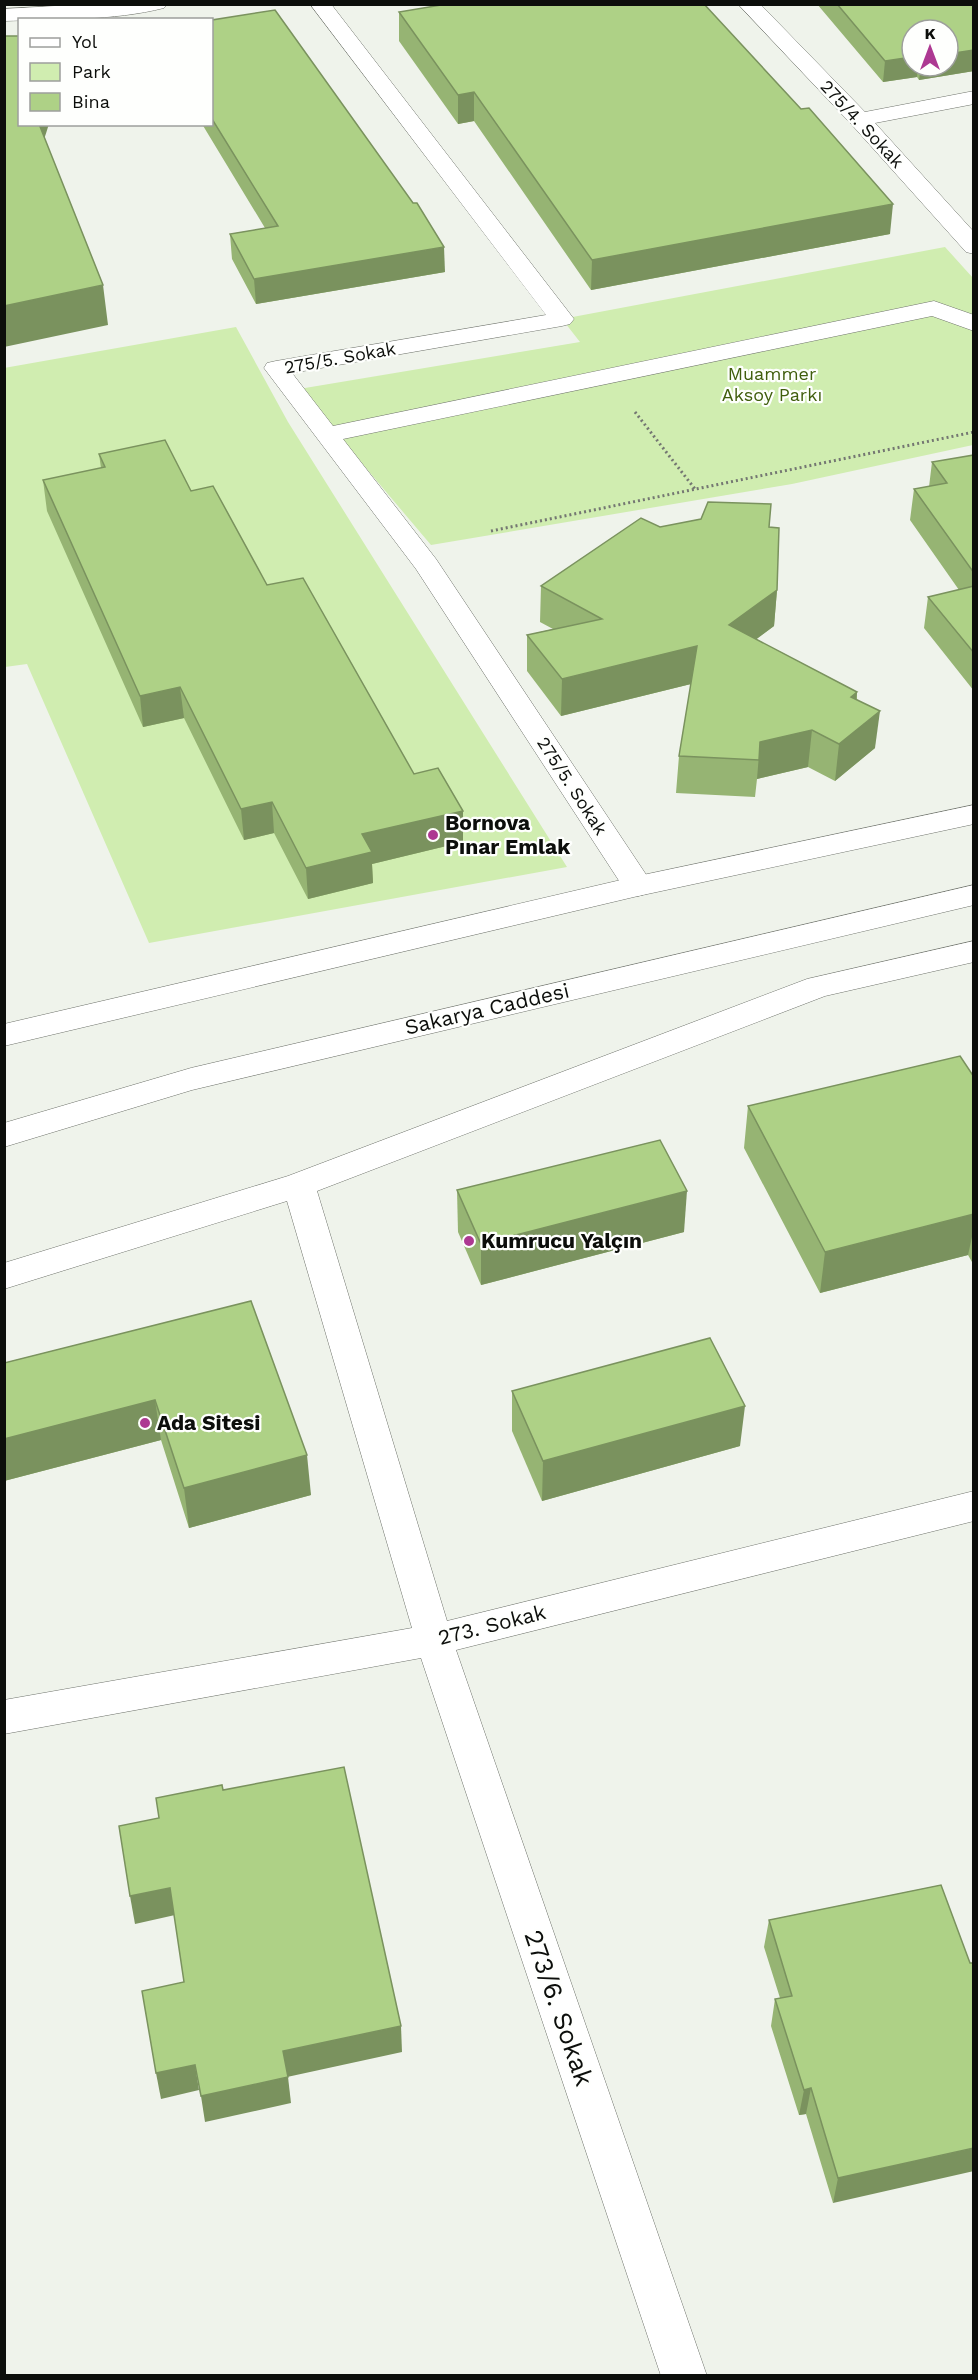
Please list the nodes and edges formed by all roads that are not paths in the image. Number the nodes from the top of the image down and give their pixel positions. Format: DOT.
graph roads {
  1 [pos="157,4"];
  2 [pos="320,4"];
  3 [pos="748,4"];
  4 [pos="122,9"];
  5 [pos="4,15"];
  6 [pos="84,18"];
  7 [pos="974,98"];
  8 [pos="860,120"];
  9 [pos="974,247"];
  10 [pos="974,324"];
  11 [pos="327,435"];
  12 [pos="974,814"];
  13 [pos="638,886"];
  14 [pos="974,895"];
  15 [pos="974,951"];
  16 [pos="4,1035"];
  17 [pos="4,1135"];
  18 [pos="299,1185"];
  19 [pos="4,1276"];
  20 [pos="974,1506"];
  21 [pos="434,1640"];
  22 [pos="4,1717"];
  23 [pos="684,2376"];
  1 -- 4 [label="street"];
  2 -- 11 [label="street, 275/5. Sokak"];
  3 -- 8 [label="street, 275/4. Sokak"];
  4 -- 5 [label="street"];
  4 -- 6 [label="street"];
  7 -- 8 [label="street"];
  8 -- 9 [label="street, 275/4. Sokak"];
  10 -- 11 [label="street"];
  11 -- 13 [label="street, 275/5. Sokak"];
  12 -- 13 [label="street"];
  13 -- 16 [label="street"];
  14 -- 17 [label="street, Sakarya Caddesi"];
  15 -- 18 [label="street"];
  18 -- 19 [label="street"];
  18 -- 21 [label="street, 273/6. Sokak"];
  20 -- 21 [label="street, 273. Sokak"];
  21 -- 22 [label="street, 273. Sokak"];
  21 -- 23 [label="street, 273/6. Sokak"];
}
